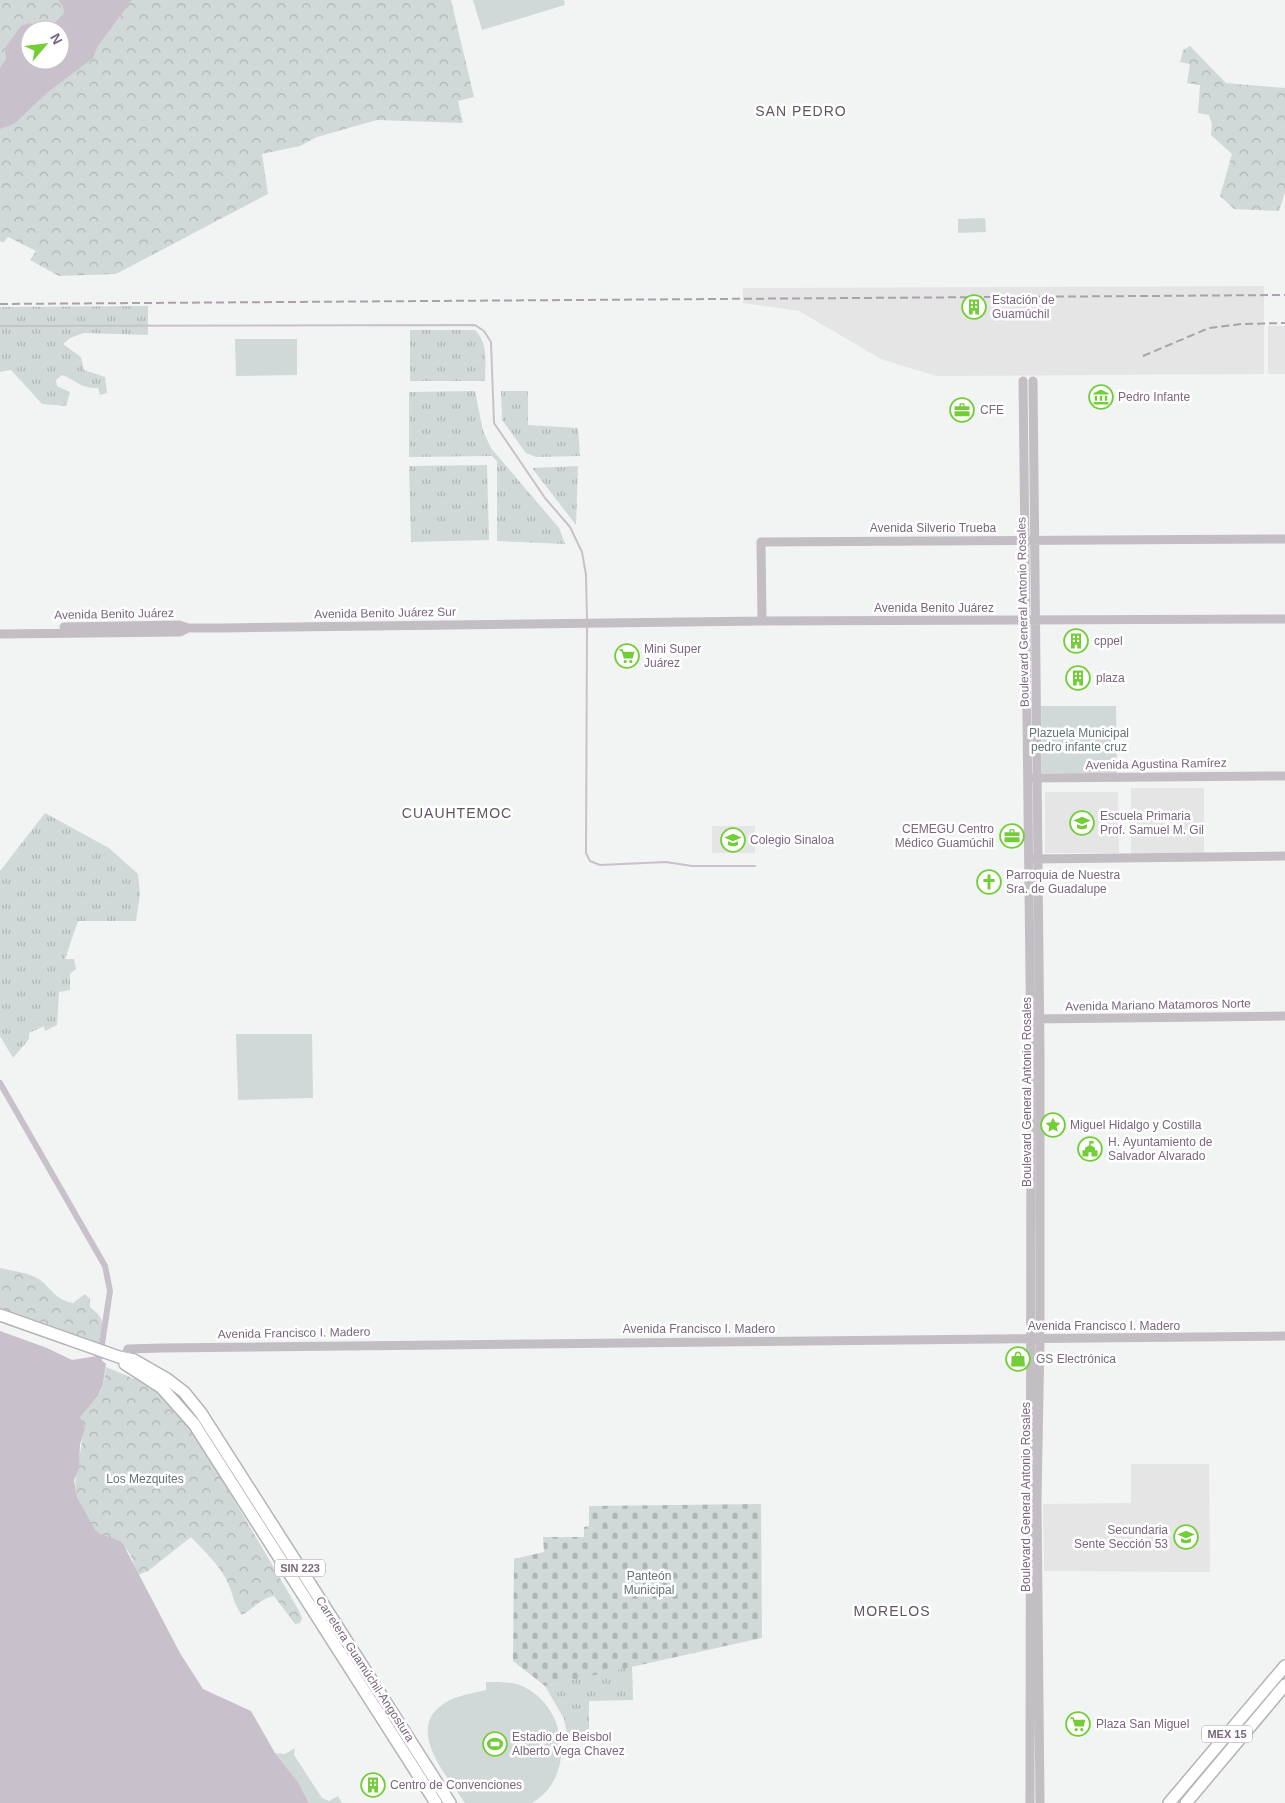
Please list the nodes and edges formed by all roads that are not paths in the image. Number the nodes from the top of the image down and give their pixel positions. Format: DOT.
graph roads {
  1 [pos="1285,539"];
  2 [pos="1025,540"];
  3 [pos="1034,540"];
  4 [pos="1285,619"];
  5 [pos="1026,620"];
  6 [pos="1036,620"];
  7 [pos="762,621"];
  8 [pos="583,624"];
  9 [pos="0,628"];
  10 [pos="188,628"];
  11 [pos="0,634"];
  12 [pos="1285,776"];
  13 [pos="1028,778"];
  14 [pos="1037,778"];
  15 [pos="1285,856"];
  16 [pos="1028,859"];
  17 [pos="1038,859"];
  18 [pos="1285,1016"];
  19 [pos="1035,1019"];
  20 [pos="0,1315"];
  21 [pos="1285,1336"];
  22 [pos="1030,1339"];
  23 [pos="1040,1339"];
  24 [pos="122,1359"];
  25 [pos="248,1485"];
  26 [pos="237,1492"];
  27 [pos="1285,1666"];
  28 [pos="1285,1685"];
  29 [pos="436,1803"];
  30 [pos="450,1803"];
  31 [pos="1030,1803"];
  32 [pos="1040,1803"];
  33 [pos="1169,1803"];
  34 [pos="1186,1803"];
  1 -- 3 [label="street, Avenida Silverio Trueba"];
  2 -- 3 [label="street, Avenida Silverio Trueba"];
  2 -- 3 [label="street, Boulevard General Antonio Rosales"];
  2 -- 5 [label="street, Boulevard General Antonio Rosales"];
  2 -- 7 [label="street, Avenida Silverio Trueba"];
  3 -- 6 [label="street, Boulevard General Antonio Rosales"];
  4 -- 6 [label="street, Avenida Benito Juárez"];
  5 -- 6 [label="street, Avenida Benito Juárez"];
  5 -- 7 [label="street, Avenida Benito Juárez"];
  5 -- 13 [label="street, Boulevard General Antonio Rosales"];
  6 -- 14 [label="street, Boulevard General Antonio Rosales"];
  7 -- 8 [label="street, Avenida Benito Juárez"];
  8 -- 10 [label="street, Avenida Benito Juárez Sur"];
  9 -- 10 [label="street, Avenida Benito Juárez"];
  10 -- 11 [label="street, Avenida Benito Juárez"];
  12 -- 14 [label="street, Avenida Agustina Ramírez"];
  13 -- 14 [label="street, Avenida Agustina Ramírez"];
  13 -- 16 [label="street, Boulevard General Antonio Rosales"];
  14 -- 17 [label="street, Boulevard General Antonio Rosales"];
  15 -- 17 [label="street"];
  16 -- 17 [label="street"];
  16 -- 19 [label="street, Boulevard General Antonio Rosales"];
  17 -- 19 [label="street, Boulevard General Antonio Rosales"];
  18 -- 19 [label="street, Avenida Mariano Matamoros Norte"];
  19 -- 22 [label="street, Boulevard General Antonio Rosales"];
  19 -- 23 [label="street, Boulevard General Antonio Rosales"];
  20 -- 24 [label="main road, SIN 223"];
  21 -- 23 [label="street, Avenida Francisco I. Madero"];
  22 -- 23 [label="street, Avenida Francisco I. Madero"];
  22 -- 24 [label="street, Avenida Francisco I. Madero"];
  22 -- 31 [label="street, Boulevard General Antonio Rosales"];
  23 -- 32 [label="street, Boulevard General Antonio Rosales"];
  24 -- 25 [label="main road, Carretera Guamúchil-Angostura / SIN 223"];
  24 -- 26 [label="main road, Carretera Guamúchil-Angostura / SIN 223"];
  25 -- 26 [label="main road"];
  25 -- 30 [label="main road, Carretera Guamúchil-Angostura / SIN 223"];
  26 -- 29 [label="main road, Carretera Guamúchil-Angostura / SIN 223"];
  27 -- 33 [label="main road, MEX 15"];
  28 -- 34 [label="main road, MEX 15"];
}
